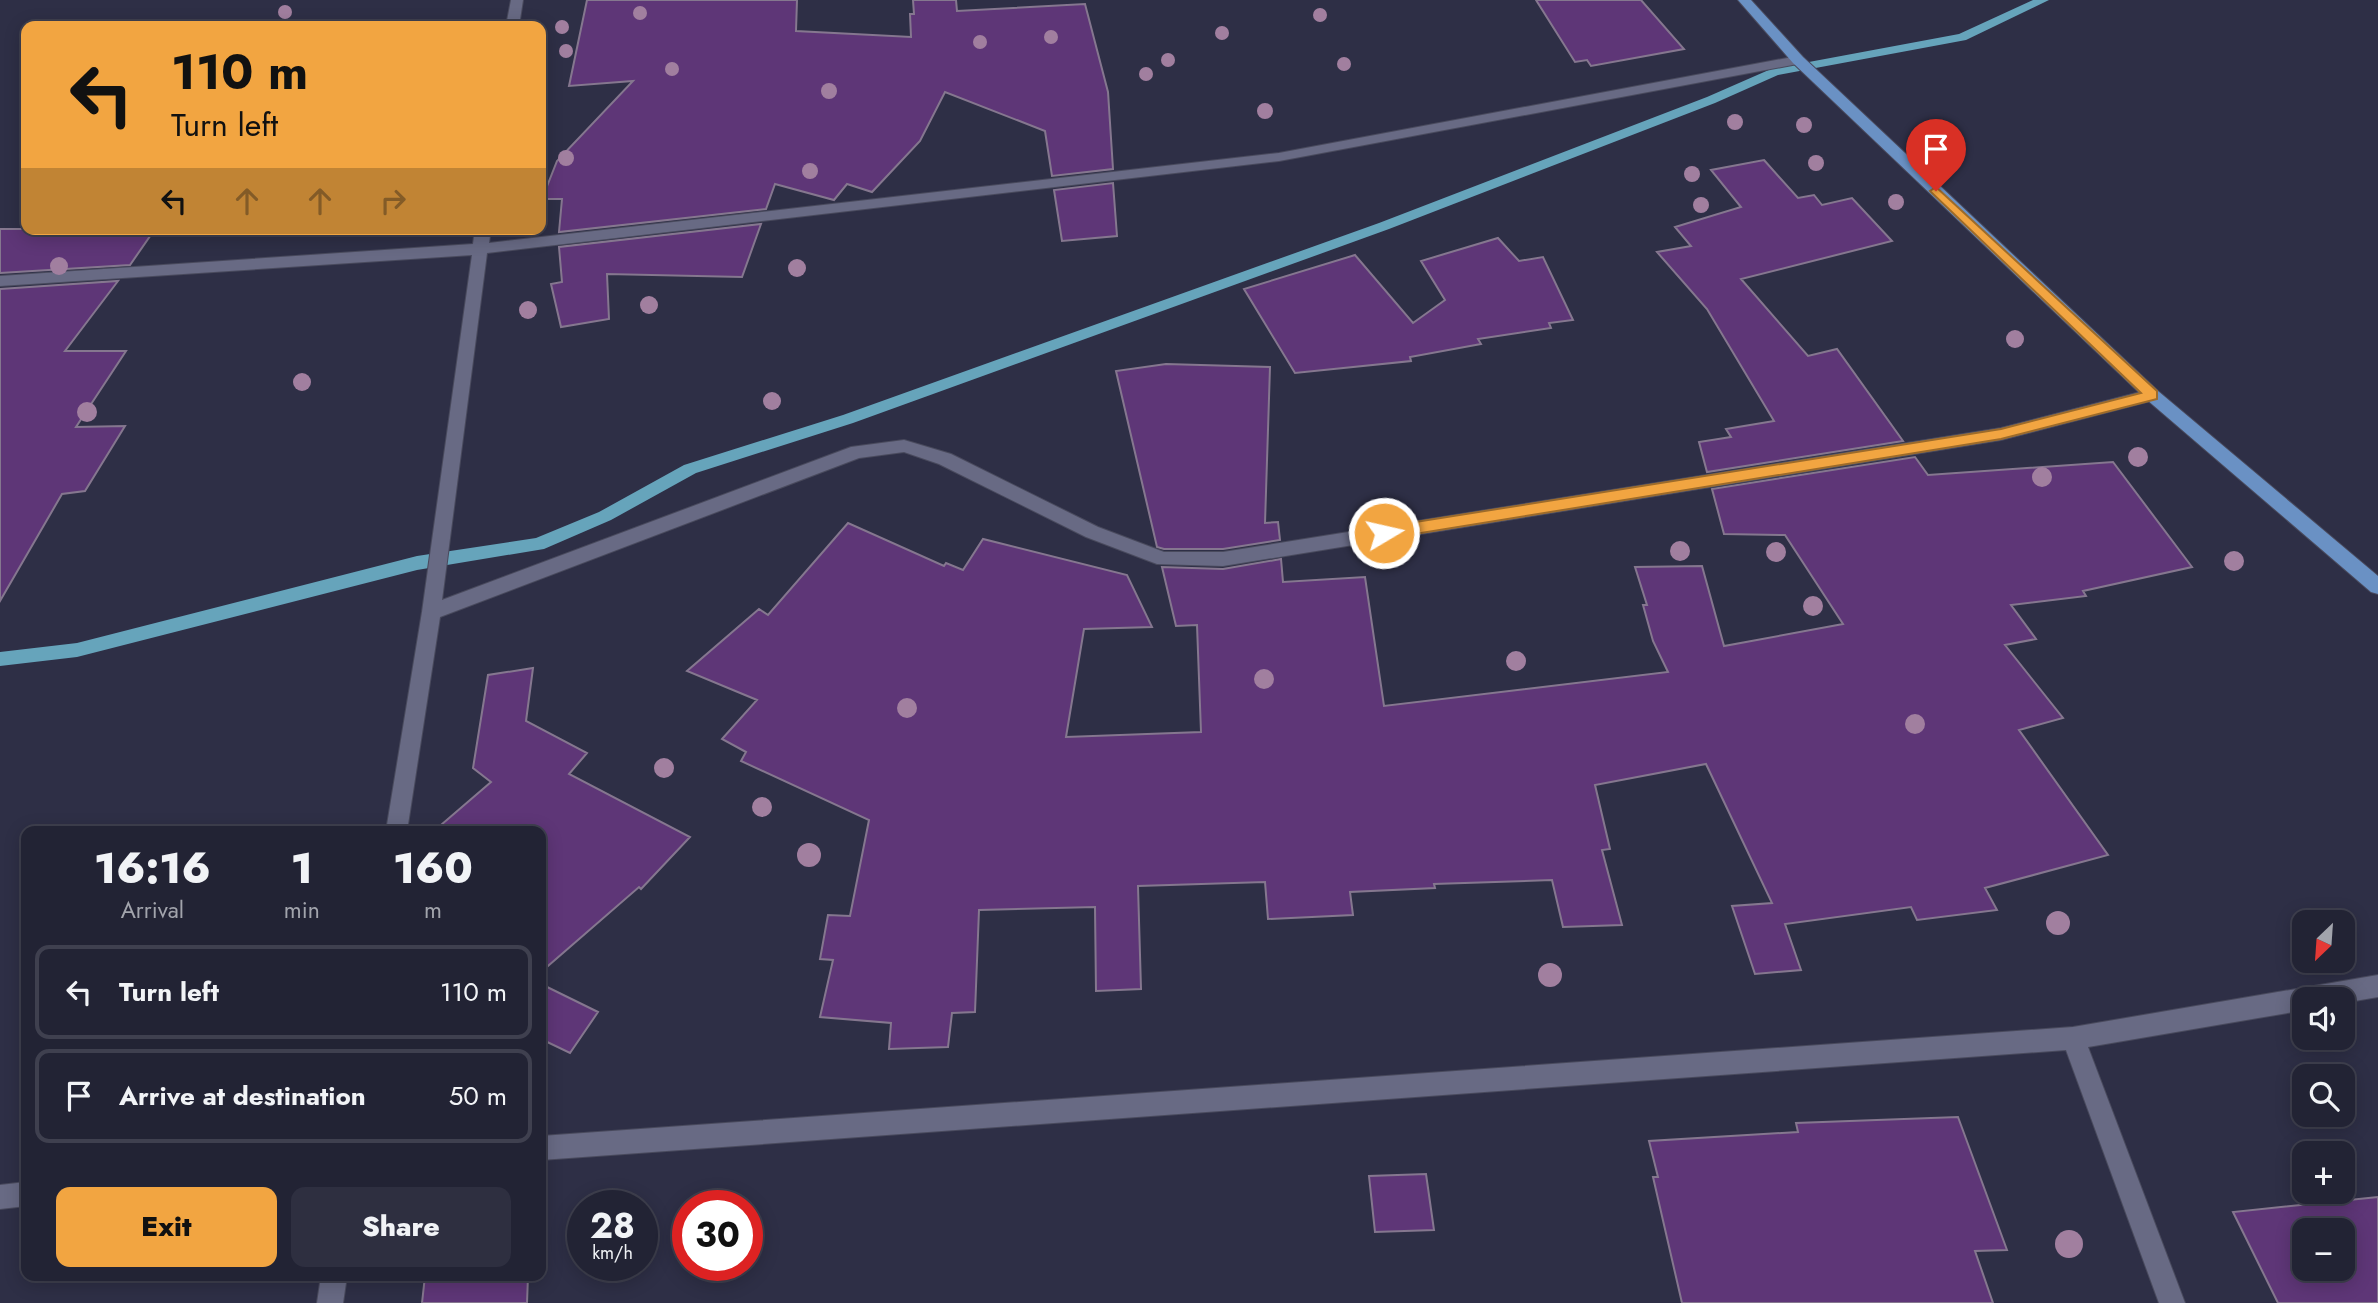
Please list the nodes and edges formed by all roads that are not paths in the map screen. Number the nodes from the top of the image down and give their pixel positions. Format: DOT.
graph roads {
  1 [pos="517,0"];
  2 [pos="1744,0"];
  3 [pos="514,21"];
  4 [pos="1798,60"];
  5 [pos="482,235"];
  6 [pos="480,249"];
  7 [pos="0,281"];
  8 [pos="2152,395"];
  9 [pos="2378,587"];
  10 [pos="431,612"];
  11 [pos="398,826"];
  12 [pos="2378,986"];
  13 [pos="2073,1038"];
  14 [pos="546,1148"];
  15 [pos="21,1195"];
  16 [pos="0,1197"];
  17 [pos="333,1281"];
  18 [pos="331,1303"];
  19 [pos="2172,1303"];
  1 -- 3 [label="street"];
  2 -- 4 [label="main road"];
  4 -- 6 [label="street"];
  4 -- 8 [label="main road"];
  5 -- 6 [label="street"];
  6 -- 7 [label="street"];
  6 -- 10 [label="street"];
  8 -- 9 [label="main road"];
  8 -- 10 [label="street"];
  10 -- 11 [label="street"];
  12 -- 13 [label="street"];
  13 -- 14 [label="street"];
  13 -- 19 [label="street"];
  15 -- 16 [label="street"];
  17 -- 18 [label="street"];
}
